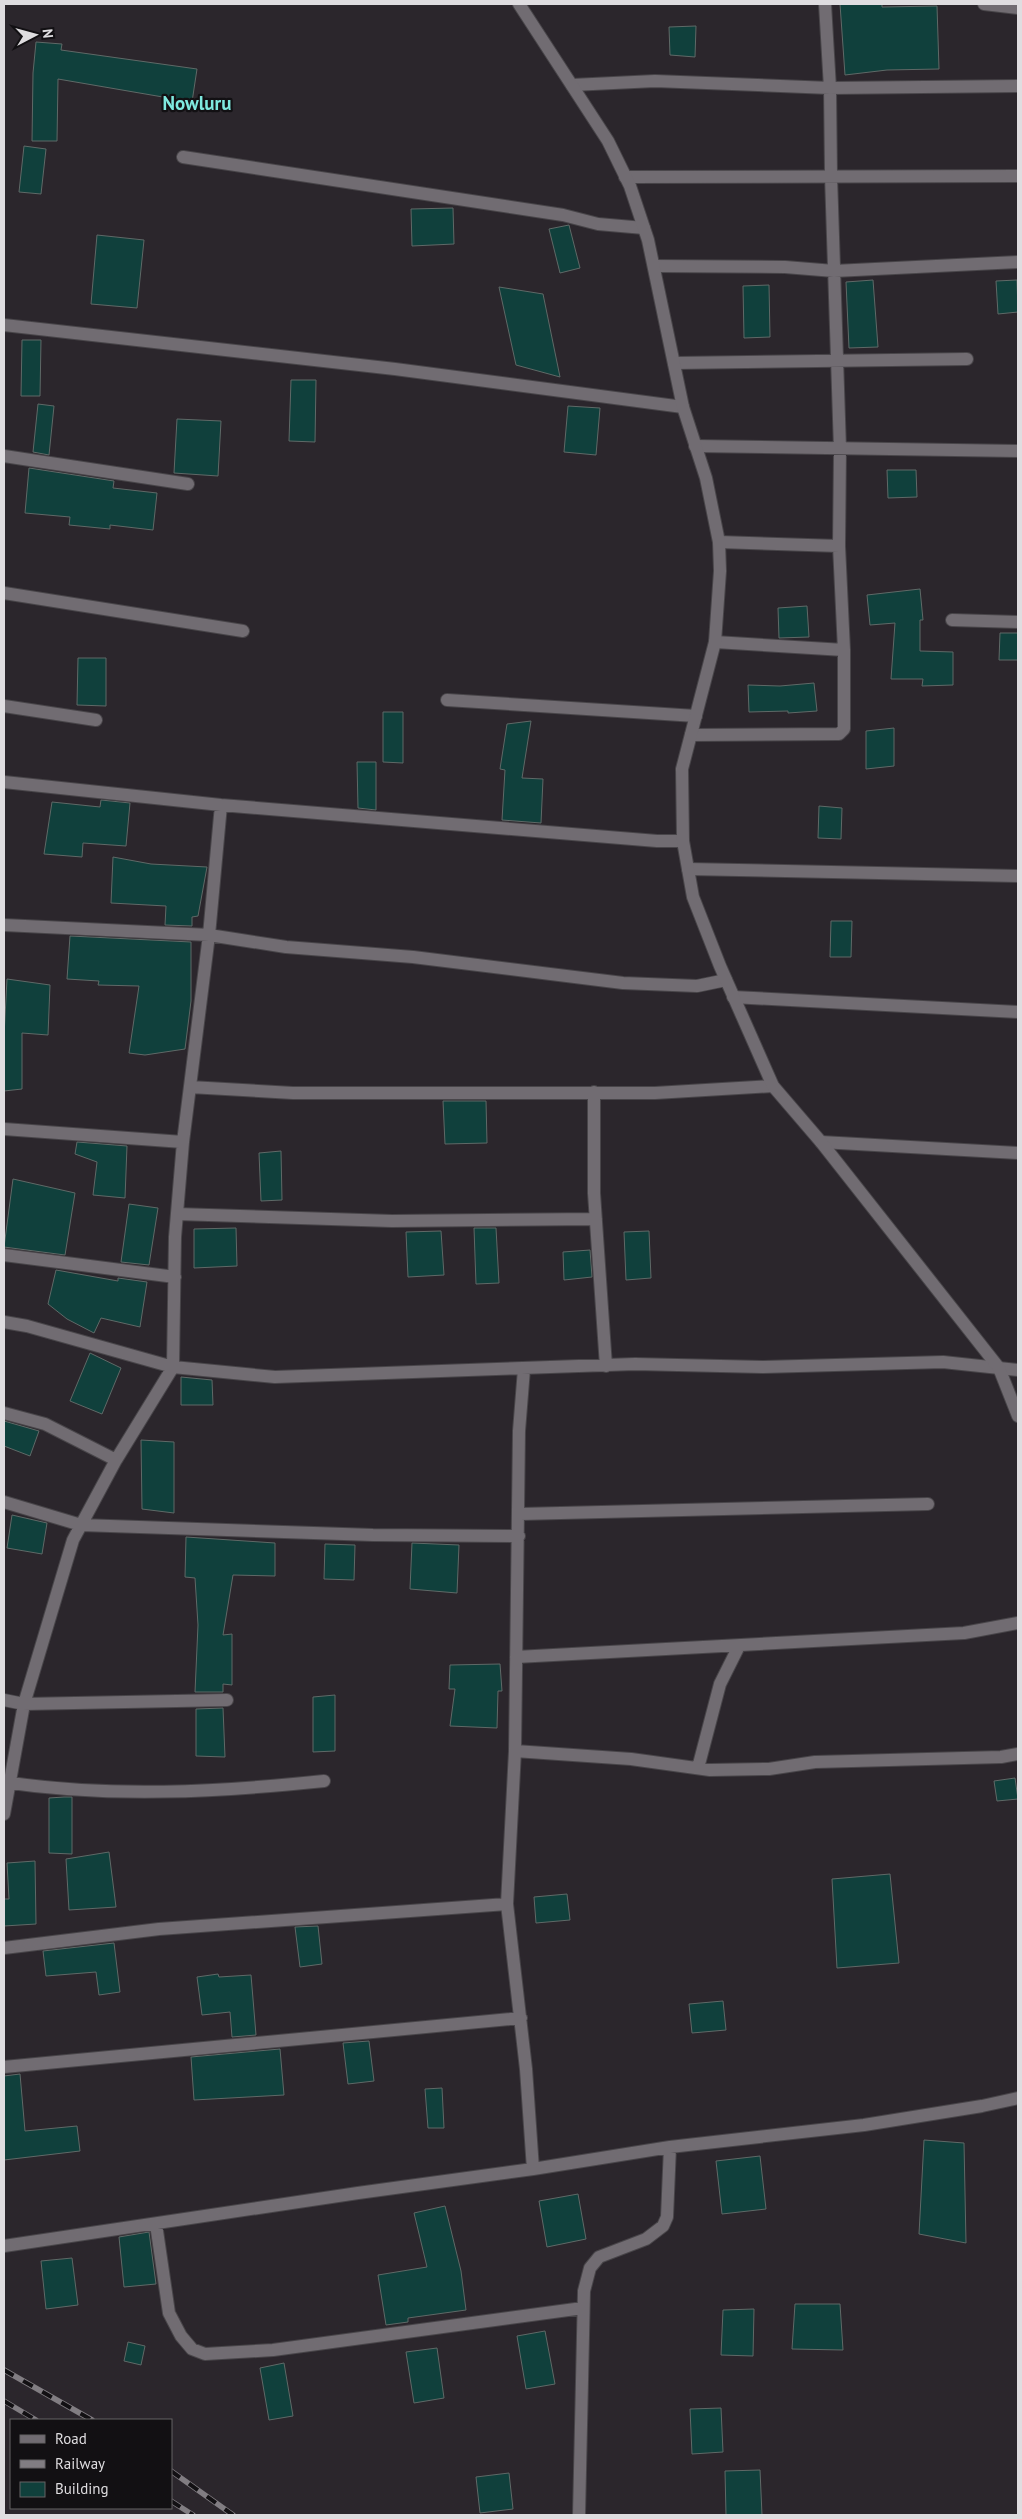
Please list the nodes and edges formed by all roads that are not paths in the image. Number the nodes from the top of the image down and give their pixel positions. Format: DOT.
graph roads {
  1 [pos="519,4"];
  2 [pos="825,4"];
  3 [pos="984,4"];
  4 [pos="1018,8"];
  5 [pos="572,85"];
  6 [pos="1018,86"];
  7 [pos="830,88"];
  8 [pos="182,157"];
  9 [pos="831,176"];
  10 [pos="1018,176"];
  11 [pos="625,177"];
  12 [pos="644,228"];
  13 [pos="1018,262"];
  14 [pos="654,266"];
  15 [pos="834,271"];
  16 [pos="4,325"];
  17 [pos="967,359"];
  18 [pos="837,360"];
  19 [pos="674,363"];
  20 [pos="683,407"];
  21 [pos="695,446"];
  22 [pos="840,449"];
  23 [pos="1018,452"];
  24 [pos="4,456"];
  25 [pos="188,484"];
  26 [pos="719,542"];
  27 [pos="839,546"];
  28 [pos="4,594"];
  29 [pos="952,620"];
  30 [pos="1018,622"];
  31 [pos="243,631"];
  32 [pos="715,642"];
  33 [pos="844,650"];
  34 [pos="447,700"];
  35 [pos="4,706"];
  36 [pos="696,716"];
  37 [pos="96,720"];
  38 [pos="691,735"];
  39 [pos="4,782"];
  40 [pos="221,805"];
  41 [pos="683,841"];
  42 [pos="688,869"];
  43 [pos="1018,876"];
  44 [pos="4,924"];
  45 [pos="209,935"];
  46 [pos="726,980"];
  47 [pos="733,997"];
  48 [pos="1018,1012"];
  49 [pos="772,1086"];
  50 [pos="190,1087"];
  51 [pos="594,1092"];
  52 [pos="4,1128"];
  53 [pos="183,1142"];
  54 [pos="821,1142"];
  55 [pos="1018,1153"];
  56 [pos="177,1214"];
  57 [pos="596,1220"];
  58 [pos="4,1255"];
  59 [pos="175,1277"];
  60 [pos="4,1322"];
  61 [pos="606,1366"];
  62 [pos="173,1367"];
  63 [pos="999,1368"];
  64 [pos="524,1369"];
  65 [pos="1018,1370"];
  66 [pos="4,1413"];
  67 [pos="1018,1416"];
  68 [pos="116,1460"];
  69 [pos="4,1502"];
  70 [pos="928,1504"];
  71 [pos="520,1514"];
  72 [pos="81,1525"];
  73 [pos="519,1536"];
  74 [pos="1018,1623"];
  75 [pos="738,1646"];
  76 [pos="516,1657"];
  77 [pos="4,1700"];
  78 [pos="227,1700"];
  79 [pos="24,1704"];
  80 [pos="515,1751"];
  81 [pos="1018,1754"];
  82 [pos="698,1768"];
  83 [pos="324,1781"];
  84 [pos="6,1782"];
  85 [pos="4,1814"];
  86 [pos="507,1904"];
  87 [pos="4,1948"];
  88 [pos="521,2018"];
  89 [pos="4,2067"];
  90 [pos="1018,2098"];
  91 [pos="670,2146"];
  92 [pos="533,2169"];
  93 [pos="156,2224"];
  94 [pos="4,2246"];
  95 [pos="583,2308"];
  96 [pos="579,2515"];
  1 -- 5 [label="street"];
  2 -- 7 [label="street"];
  3 -- 4 [label="street"];
  5 -- 7 [label="street"];
  5 -- 11 [label="street"];
  6 -- 7 [label="street"];
  7 -- 9 [label="street"];
  8 -- 12 [label="street"];
  9 -- 10 [label="street"];
  9 -- 11 [label="street"];
  9 -- 15 [label="street"];
  11 -- 12 [label="street"];
  12 -- 14 [label="street"];
  13 -- 15 [label="street"];
  14 -- 15 [label="street"];
  14 -- 19 [label="street"];
  15 -- 18 [label="street"];
  16 -- 20 [label="street"];
  17 -- 18 [label="street"];
  18 -- 19 [label="street"];
  18 -- 22 [label="street"];
  19 -- 20 [label="street"];
  20 -- 21 [label="street"];
  21 -- 22 [label="street"];
  21 -- 26 [label="street"];
  22 -- 23 [label="street"];
  22 -- 27 [label="street"];
  24 -- 25 [label="street"];
  26 -- 27 [label="street"];
  26 -- 32 [label="street"];
  27 -- 33 [label="street"];
  28 -- 31 [label="street"];
  29 -- 30 [label="street"];
  32 -- 33 [label="street"];
  32 -- 36 [label="street"];
  33 -- 38 [label="street"];
  34 -- 36 [label="street"];
  35 -- 37 [label="street"];
  36 -- 38 [label="street"];
  38 -- 41 [label="street"];
  39 -- 40 [label="street"];
  40 -- 41 [label="street"];
  40 -- 45 [label="street"];
  41 -- 42 [label="street"];
  42 -- 43 [label="street"];
  42 -- 46 [label="street"];
  44 -- 45 [label="street"];
  45 -- 46 [label="street"];
  45 -- 50 [label="street"];
  46 -- 47 [label="street"];
  47 -- 48 [label="street"];
  47 -- 49 [label="street"];
  49 -- 51 [label="street"];
  49 -- 54 [label="street"];
  50 -- 51 [label="street"];
  50 -- 53 [label="street"];
  51 -- 57 [label="street"];
  52 -- 53 [label="street"];
  53 -- 56 [label="street"];
  54 -- 55 [label="street"];
  54 -- 63 [label="street"];
  56 -- 57 [label="street"];
  56 -- 59 [label="street"];
  57 -- 61 [label="street"];
  58 -- 59 [label="street"];
  59 -- 62 [label="street"];
  60 -- 62 [label="street"];
  61 -- 63 [label="street"];
  61 -- 64 [label="street"];
  62 -- 64 [label="street"];
  62 -- 68 [label="street"];
  63 -- 65 [label="street"];
  63 -- 67 [label="street"];
  64 -- 71 [label="street"];
  66 -- 68 [label="street"];
  68 -- 72 [label="street"];
  69 -- 72 [label="street"];
  70 -- 71 [label="street"];
  71 -- 73 [label="street"];
  72 -- 73 [label="street"];
  72 -- 79 [label="street"];
  73 -- 76 [label="street"];
  74 -- 75 [label="street"];
  75 -- 76 [label="street"];
  75 -- 82 [label="street"];
  76 -- 80 [label="street"];
  77 -- 79 [label="street"];
  78 -- 79 [label="street"];
  79 -- 84 [label="street"];
  80 -- 82 [label="street"];
  80 -- 86 [label="street"];
  81 -- 82 [label="street"];
  83 -- 84 [label="street"];
  84 -- 85 [label="street"];
  86 -- 87 [label="street"];
  86 -- 88 [label="street"];
  88 -- 89 [label="street"];
  88 -- 92 [label="street"];
  90 -- 91 [label="street"];
  91 -- 92 [label="street"];
  91 -- 95 [label="street"];
  92 -- 93 [label="street"];
  93 -- 94 [label="street"];
  93 -- 95 [label="street"];
  95 -- 96 [label="street"];
}
